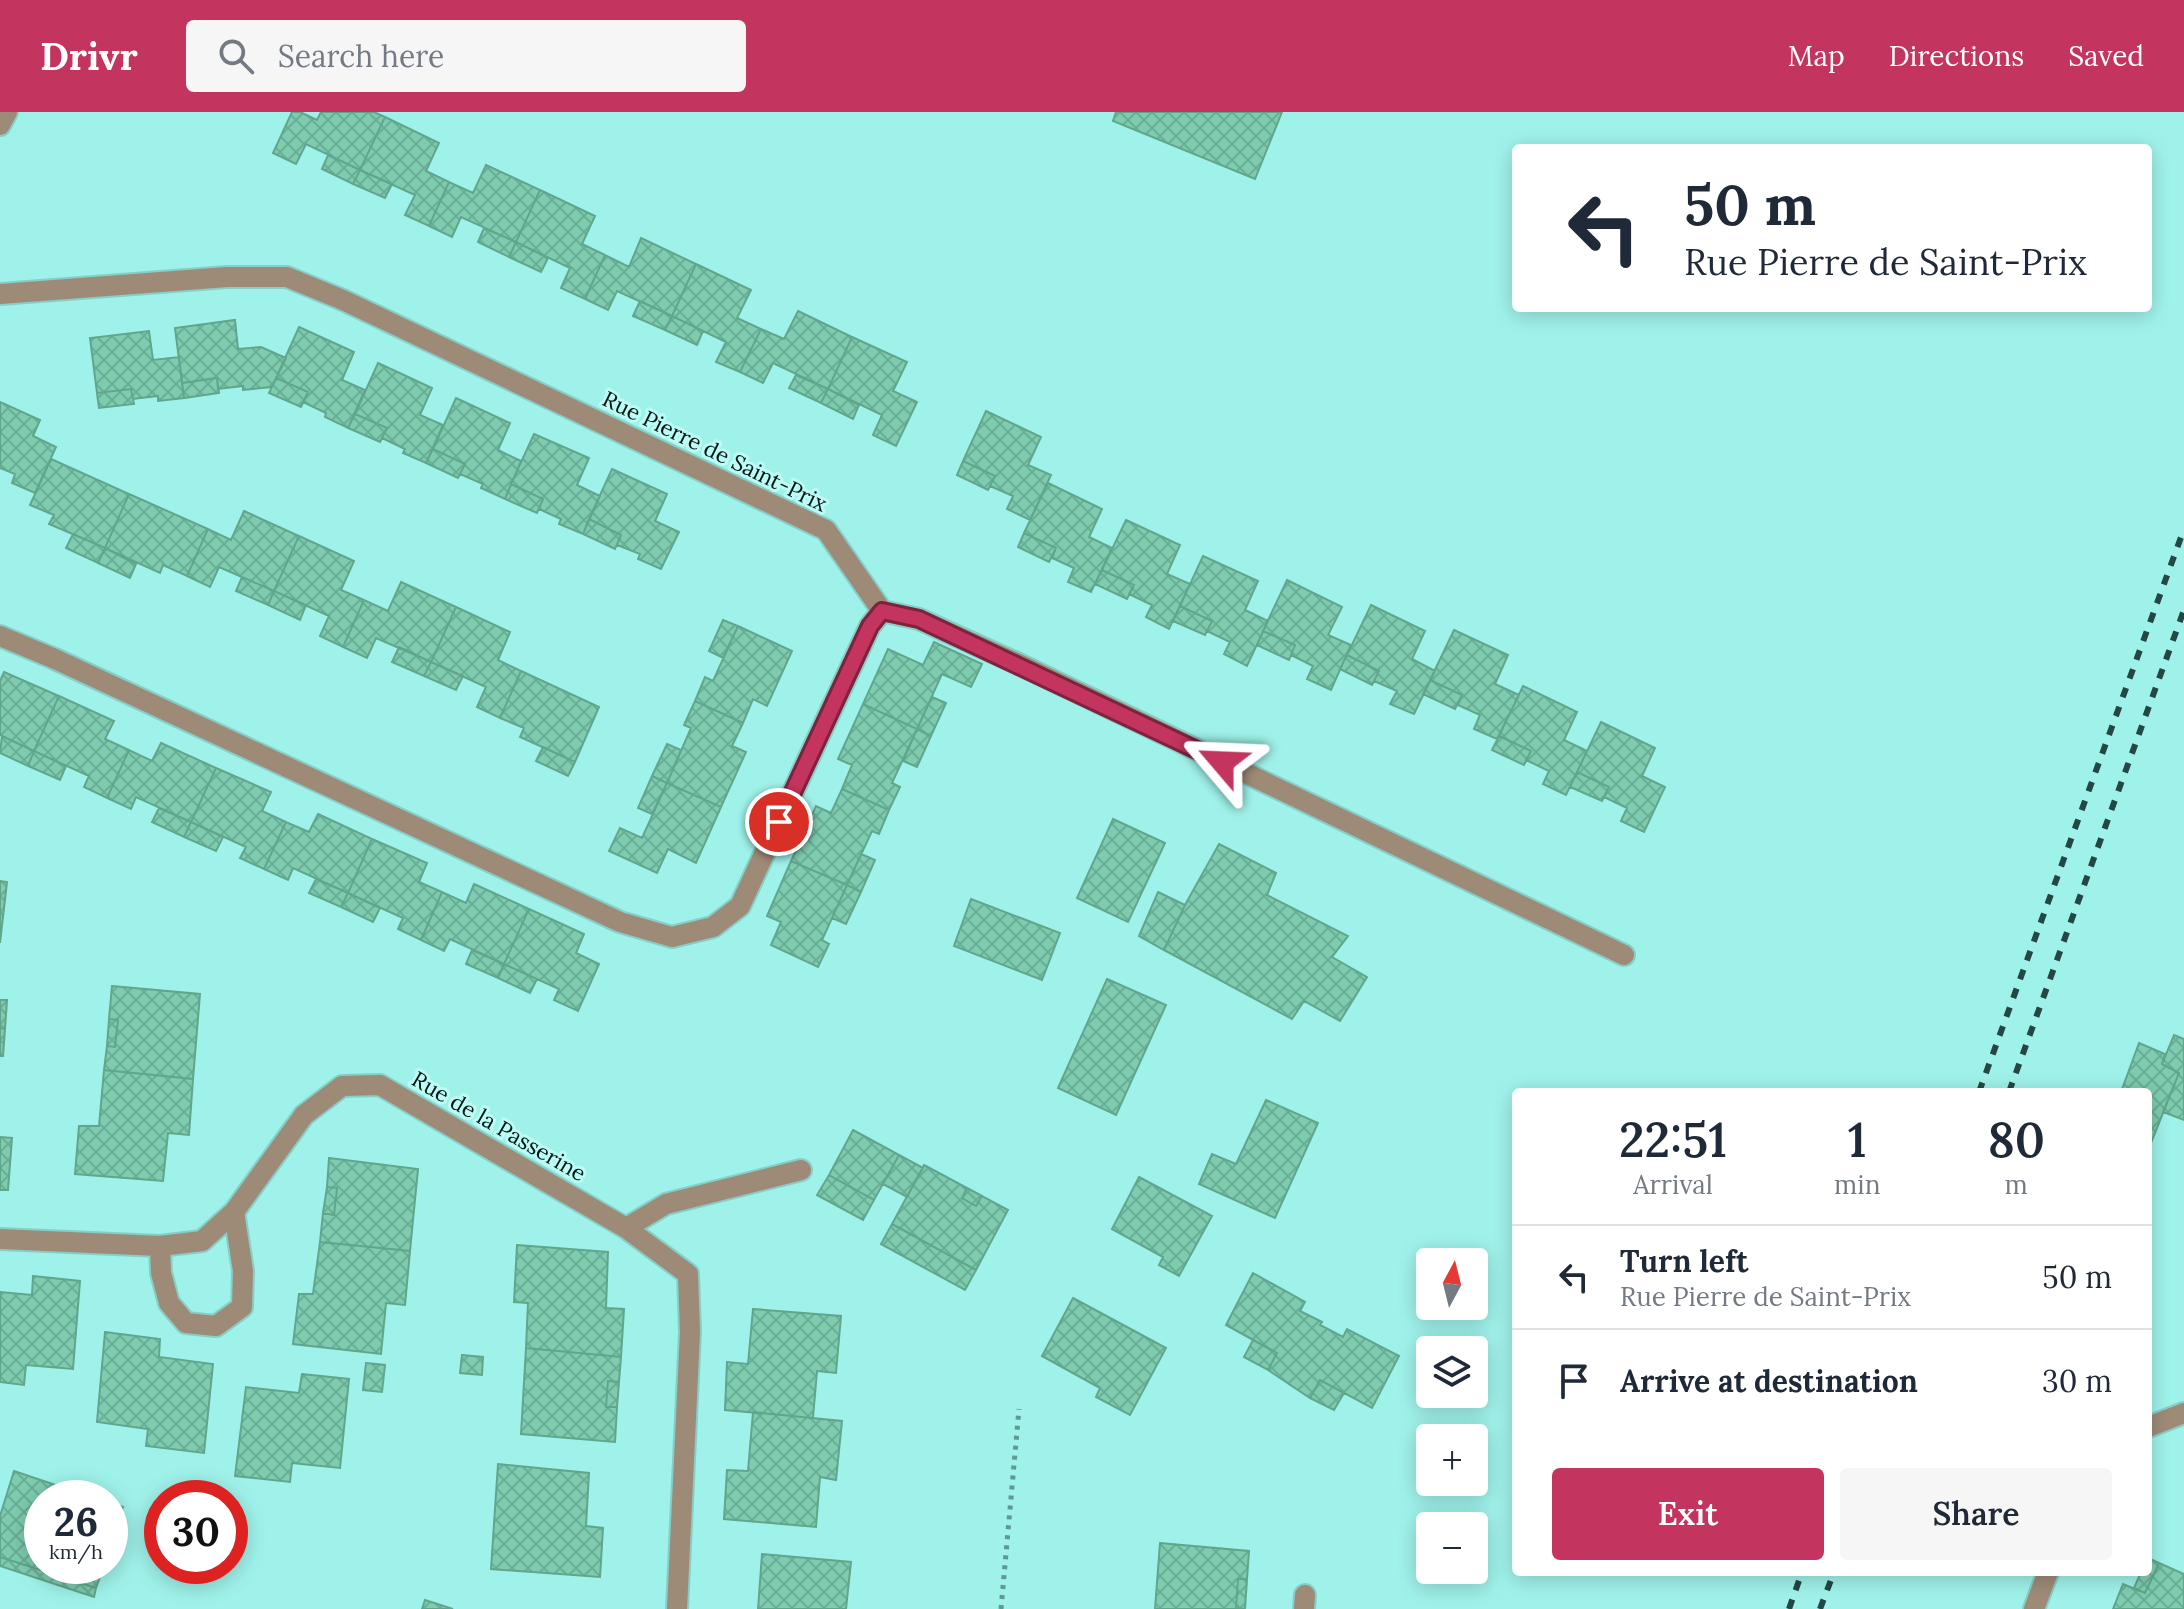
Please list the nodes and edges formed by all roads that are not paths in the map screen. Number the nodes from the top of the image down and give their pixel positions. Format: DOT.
graph roads {
  1 [pos="7,112"];
  2 [pos="0,125"];
  3 [pos="0,294"];
  4 [pos="882,611"];
  5 [pos="0,636"];
  6 [pos="1624,955"];
  7 [pos="801,1170"];
  8 [pos="234,1212"];
  9 [pos="626,1228"];
  10 [pos="0,1239"];
  11 [pos="160,1246"];
  12 [pos="2184,1413"];
  13 [pos="2152,1425"];
  14 [pos="2046,1576"];
  15 [pos="677,1609"];
  16 [pos="2034,1609"];
  1 -- 2 [label="street"];
  3 -- 4 [label="street, Rue Pierre de Saint-Prix"];
  4 -- 5 [label="street"];
  4 -- 6 [label="street"];
  7 -- 9 [label="street"];
  8 -- 9 [label="street, Rue de la Passerine"];
  8 -- 11 [label="street, Rue de la Passerine"];
  8 -- 11 [label="street"];
  9 -- 15 [label="street, Rue de la Passerine"];
  10 -- 11 [label="street, Rue de la Passerine"];
  12 -- 13 [label="street"];
  14 -- 16 [label="street"];
}
